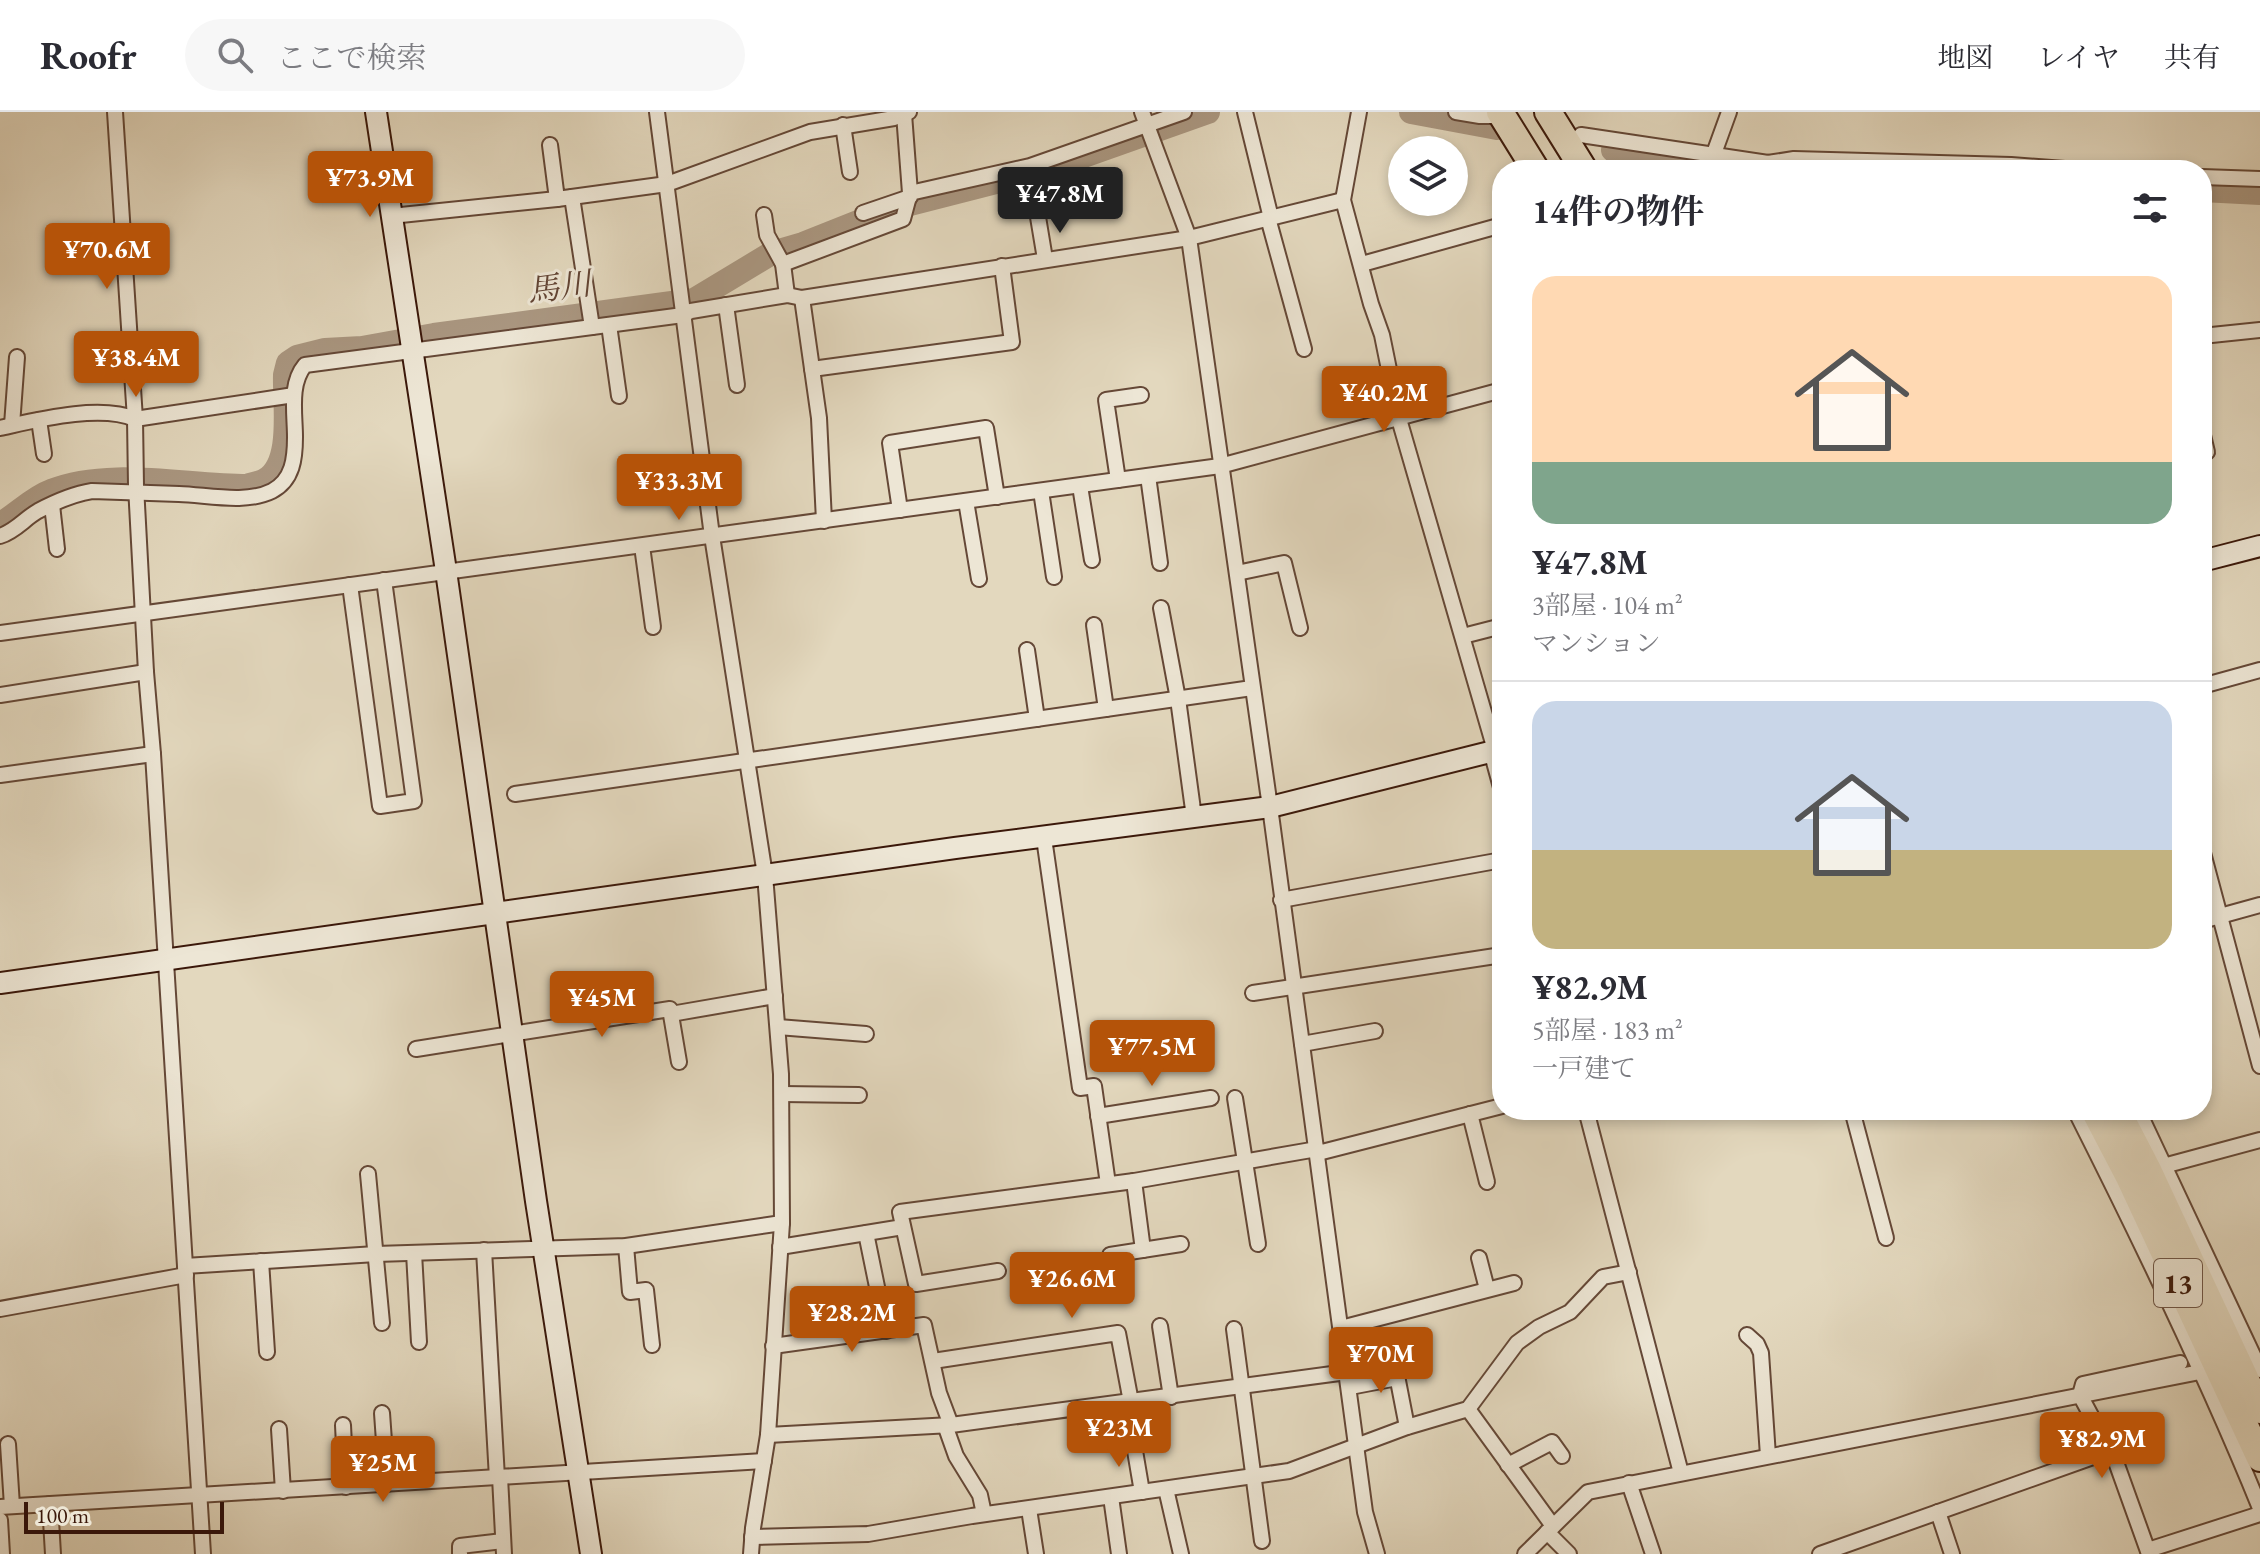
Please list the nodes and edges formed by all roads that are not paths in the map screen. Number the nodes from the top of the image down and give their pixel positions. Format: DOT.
graph roads {
  1 [pos="115,112"];
  2 [pos="376,112"];
  3 [pos="657,112"];
  4 [pos="1184,112"];
  5 [pos="1245,112"];
  6 [pos="1359,112"];
  7 [pos="1456,112"];
  8 [pos="1548,112"];
  9 [pos="1729,112"];
  10 [pos="906,113"];
  11 [pos="1507,113"];
  12 [pos="1575,123"];
  13 [pos="843,125"];
  14 [pos="1147,126"];
  15 [pos="550,145"];
  16 [pos="1531,160"];
  17 [pos="1547,160"];
  18 [pos="1578,160"];
  19 [pos="1596,160"];
  20 [pos="1704,160"];
  21 [pos="1712,160"];
  22 [pos="1788,160"];
  23 [pos="1818,160"];
  24 [pos="850,172"];
  25 [pos="2212,177"];
  26 [pos="2260,179"];
  27 [pos="667,184"];
  28 [pos="564,198"];
  29 [pos="1343,200"];
  30 [pos="909,201"];
  31 [pos="863,213"];
  32 [pos="764,215"];
  33 [pos="391,216"];
  34 [pos="1038,217"];
  35 [pos="1270,218"];
  36 [pos="1492,228"];
  37 [pos="1189,238"];
  38 [pos="1045,259"];
  39 [pos="780,262"];
  40 [pos="1362,264"];
  41 [pos="1002,266"];
  42 [pos="794,296"];
  43 [pos="726,305"];
  44 [pos="683,312"];
  45 [pos="592,324"];
  46 [pos="609,325"];
  47 [pos="2260,330"];
  48 [pos="2212,335"];
  49 [pos="412,349"];
  50 [pos="1304,349"];
  51 [pos="17,357"];
  52 [pos="812,369"];
  53 [pos="737,385"];
  54 [pos="1492,393"];
  55 [pos="1141,395"];
  56 [pos="288,396"];
  57 [pos="619,396"];
  58 [pos="135,419"];
  59 [pos="1399,419"];
  60 [pos="39,420"];
  61 [pos="6,427"];
  62 [pos="44,454"];
  63 [pos="1220,466"];
  64 [pos="1148,476"];
  65 [pos="1118,480"];
  66 [pos="1080,486"];
  67 [pos="136,489"];
  68 [pos="1041,491"];
  69 [pos="997,497"];
  70 [pos="966,501"];
  71 [pos="52,505"];
  72 [pos="900,510"];
  73 [pos="824,521"];
  74 [pos="0,536"];
  75 [pos="712,536"];
  76 [pos="642,546"];
  77 [pos="2260,546"];
  78 [pos="57,549"];
  79 [pos="2212,558"];
  80 [pos="1092,560"];
  81 [pos="1160,563"];
  82 [pos="446,571"];
  83 [pos="1237,573"];
  84 [pos="1054,577"];
  85 [pos="979,579"];
  86 [pos="384,580"];
  87 [pos="350,585"];
  88 [pos="1161,608"];
  89 [pos="143,612"];
  90 [pos="1094,625"];
  91 [pos="653,627"];
  92 [pos="1300,628"];
  93 [pos="1492,629"];
  94 [pos="0,633"];
  95 [pos="1463,636"];
  96 [pos="1027,650"];
  97 [pos="2260,670"];
  98 [pos="146,672"];
  99 [pos="2212,683"];
  100 [pos="1252,688"];
  101 [pos="0,695"];
  102 [pos="1178,699"];
  103 [pos="1106,709"];
  104 [pos="1037,719"];
  105 [pos="1492,736"];
  106 [pos="1492,751"];
  107 [pos="153,754"];
  108 [pos="745,760"];
  109 [pos="0,775"];
  110 [pos="515,794"];
  111 [pos="1270,807"];
  112 [pos="1194,817"];
  113 [pos="1044,838"];
  114 [pos="1492,862"];
  115 [pos="765,875"];
  116 [pos="2212,886"];
  117 [pos="1281,900"];
  118 [pos="2260,905"];
  119 [pos="494,913"];
  120 [pos="2220,916"];
  121 [pos="2212,918"];
  122 [pos="1492,957"];
  123 [pos="164,960"];
  124 [pos="0,983"];
  125 [pos="1294,988"];
  126 [pos="1253,993"];
  127 [pos="775,996"];
  128 [pos="671,1014"];
  129 [pos="778,1027"];
  130 [pos="1375,1031"];
  131 [pos="512,1033"];
  132 [pos="866,1034"];
  133 [pos="1302,1044"];
  134 [pos="416,1049"];
  135 [pos="679,1062"];
  136 [pos="2260,1066"];
  137 [pos="782,1094"];
  138 [pos="859,1095"];
  139 [pos="1211,1098"];
  140 [pos="1235,1098"];
  141 [pos="1492,1108"];
  142 [pos="1470,1114"];
  143 [pos="1098,1116"];
  144 [pos="1589,1120"];
  145 [pos="1855,1120"];
  146 [pos="2080,1120"];
  147 [pos="2099,1120"];
  148 [pos="2124,1120"];
  149 [pos="2141,1120"];
  150 [pos="2260,1140"];
  151 [pos="1318,1151"];
  152 [pos="1246,1161"];
  153 [pos="2157,1168"];
  154 [pos="368,1174"];
  155 [pos="1134,1181"];
  156 [pos="1487,1182"];
  157 [pos="1108,1184"];
  158 [pos="782,1223"];
  159 [pos="903,1227"];
  160 [pos="866,1233"];
  161 [pos="1886,1238"];
  162 [pos="1181,1244"];
  163 [pos="1258,1244"];
  164 [pos="626,1246"];
  165 [pos="544,1247"];
  166 [pos="780,1247"];
  167 [pos="484,1250"];
  168 [pos="1143,1250"];
  169 [pos="414,1253"];
  170 [pos="376,1254"];
  171 [pos="1110,1255"];
  172 [pos="1479,1258"];
  173 [pos="261,1261"];
  174 [pos="186,1270"];
  175 [pos="998,1271"];
  176 [pos="1629,1272"];
  177 [pos="1514,1283"];
  178 [pos="1487,1289"];
  179 [pos="0,1309"];
  180 [pos="382,1323"];
  181 [pos="1160,1326"];
  182 [pos="1341,1328"];
  183 [pos="1234,1329"];
  184 [pos="886,1331"];
  185 [pos="1747,1335"];
  186 [pos="419,1342"];
  187 [pos="652,1345"];
  188 [pos="773,1346"];
  189 [pos="267,1352"];
  190 [pos="1393,1355"];
  191 [pos="933,1361"];
  192 [pos="2180,1363"];
  193 [pos="2258,1363"];
  194 [pos="2200,1372"];
  195 [pos="1397,1378"];
  196 [pos="1348,1379"];
  197 [pos="1243,1388"];
  198 [pos="2080,1395"];
  199 [pos="1171,1397"];
  200 [pos="1131,1402"];
  201 [pos="1468,1409"];
  202 [pos="2260,1410"];
  203 [pos="382,1413"];
  204 [pos="343,1425"];
  205 [pos="948,1425"];
  206 [pos="1407,1427"];
  207 [pos="279,1429"];
  208 [pos="768,1435"];
  209 [pos="1133,1439"];
  210 [pos="8,1444"];
  211 [pos="1357,1445"];
  212 [pos="2110,1451"];
  213 [pos="1562,1456"];
  214 [pos="1768,1456"];
  215 [pos="2260,1458"];
  216 [pos="764,1461"];
  217 [pos="1508,1465"];
  218 [pos="579,1471"];
  219 [pos="1681,1473"];
  220 [pos="1253,1477"];
  221 [pos="499,1478"];
  222 [pos="1629,1483"];
  223 [pos="387,1484"];
  224 [pos="346,1487"];
  225 [pos="1166,1489"];
  226 [pos="283,1491"];
  227 [pos="1142,1492"];
  228 [pos="201,1496"];
  229 [pos="1111,1497"];
  230 [pos="50,1504"];
  231 [pos="6,1506"];
  232 [pos="1029,1509"];
  233 [pos="2260,1511"];
  234 [pos="1938,1512"];
  235 [pos="984,1514"];
  236 [pos="0,1520"];
  237 [pos="1550,1529"];
  238 [pos="752,1537"];
  239 [pos="1262,1541"];
  240 [pos="504,1547"];
  241 [pos="2148,1552"];
  242 [pos="2,1554"];
  243 [pos="53,1554"];
  244 [pos="203,1554"];
  245 [pos="460,1554"];
  246 [pos="591,1554"];
  247 [pos="751,1554"];
  248 [pos="1036,1554"];
  249 [pos="1119,1554"];
  250 [pos="1181,1554"];
  251 [pos="1377,1554"];
  252 [pos="1525,1554"];
  253 [pos="1569,1554"];
  254 [pos="1653,1554"];
  255 [pos="1820,1554"];
  256 [pos="1952,1554"];
  1 -- 58 [label="street"];
  2 -- 33 [label="street"];
  3 -- 27 [label="street"];
  4 -- 14 [label="street"];
  5 -- 35 [label="street"];
  6 -- 29 [label="street"];
  7 -- 11 [label="street"];
  8 -- 18 [label="highway"];
  9 -- 21 [label="street"];
  10 -- 13 [label="street"];
  10 -- 30 [label="street"];
  11 -- 16 [label="highway"];
  11 -- 17 [label="highway"];
  12 -- 19 [label="highway"];
  12 -- 20 [label="street"];
  13 -- 24 [label="street"];
  13 -- 27 [label="street"];
  14 -- 30 [label="street"];
  14 -- 37 [label="street"];
  15 -- 28 [label="street"];
  22 -- 23 [label="street"];
  25 -- 26 [label="street"];
  27 -- 28 [label="street"];
  27 -- 44 [label="street"];
  28 -- 33 [label="street"];
  28 -- 45 [label="street"];
  29 -- 35 [label="street"];
  29 -- 40 [label="street"];
  30 -- 31 [label="street"];
  30 -- 39 [label="street"];
  32 -- 39 [label="street"];
  33 -- 49 [label="street"];
  34 -- 38 [label="street"];
  35 -- 37 [label="street"];
  35 -- 50 [label="street"];
  36 -- 40 [label="street"];
  37 -- 38 [label="street"];
  37 -- 63 [label="street"];
  38 -- 41 [label="street"];
  39 -- 42 [label="street"];
  40 -- 59 [label="street"];
  41 -- 42 [label="street"];
  41 -- 52 [label="street"];
  42 -- 43 [label="street"];
  42 -- 52 [label="street"];
  43 -- 44 [label="street"];
  43 -- 53 [label="street"];
  44 -- 46 [label="street"];
  44 -- 75 [label="street"];
  45 -- 46 [label="street"];
  45 -- 49 [label="street"];
  46 -- 57 [label="street"];
  47 -- 48 [label="street"];
  49 -- 56 [label="street"];
  49 -- 82 [label="street"];
  51 -- 61 [label="street"];
  52 -- 73 [label="street"];
  54 -- 59 [label="street"];
  55 -- 65 [label="street"];
  56 -- 58 [label="street"];
  56 -- 67 [label="street"];
  58 -- 60 [label="street"];
  58 -- 67 [label="street"];
  59 -- 63 [label="street"];
  59 -- 95 [label="street"];
  60 -- 61 [label="street"];
  60 -- 62 [label="street"];
  63 -- 64 [label="street"];
  63 -- 83 [label="street"];
  64 -- 65 [label="street"];
  64 -- 81 [label="street"];
  65 -- 66 [label="street"];
  66 -- 68 [label="street"];
  66 -- 80 [label="street"];
  67 -- 71 [label="street"];
  67 -- 89 [label="street"];
  68 -- 69 [label="street"];
  68 -- 84 [label="street"];
  69 -- 70 [label="street"];
  69 -- 72 [label="street"];
  70 -- 72 [label="street"];
  70 -- 85 [label="street"];
  71 -- 74 [label="street"];
  71 -- 78 [label="street"];
  72 -- 73 [label="street"];
  73 -- 75 [label="street"];
  75 -- 76 [label="street"];
  75 -- 108 [label="street"];
  76 -- 82 [label="street"];
  76 -- 91 [label="street"];
  77 -- 79 [label="street"];
  82 -- 86 [label="street"];
  82 -- 119 [label="street"];
  83 -- 92 [label="street"];
  83 -- 100 [label="street"];
  86 -- 87 [label="street"];
  86 -- 87 [label="street"];
  87 -- 89 [label="street"];
  88 -- 102 [label="street"];
  89 -- 94 [label="street"];
  89 -- 98 [label="street"];
  90 -- 103 [label="street"];
  93 -- 95 [label="street"];
  95 -- 105 [label="street"];
  96 -- 104 [label="street"];
  97 -- 99 [label="street"];
  98 -- 101 [label="street"];
  98 -- 107 [label="street"];
  100 -- 102 [label="street"];
  100 -- 111 [label="street"];
  102 -- 103 [label="street"];
  102 -- 112 [label="street"];
  103 -- 104 [label="street"];
  104 -- 108 [label="street"];
  106 -- 111 [label="street"];
  107 -- 109 [label="street"];
  107 -- 123 [label="street"];
  108 -- 110 [label="street"];
  108 -- 115 [label="street"];
  111 -- 112 [label="street"];
  111 -- 117 [label="street"];
  112 -- 113 [label="street"];
  113 -- 115 [label="street"];
  113 -- 143 [label="street"];
  114 -- 117 [label="street"];
  115 -- 119 [label="street"];
  115 -- 127 [label="street"];
  116 -- 120 [label="street"];
  117 -- 125 [label="street"];
  118 -- 120 [label="street"];
  119 -- 123 [label="street"];
  119 -- 131 [label="street"];
  120 -- 121 [label="street"];
  120 -- 136 [label="street"];
  122 -- 125 [label="street"];
  123 -- 124 [label="street"];
  123 -- 174 [label="street"];
  125 -- 126 [label="street"];
  125 -- 133 [label="street"];
  127 -- 128 [label="street"];
  127 -- 129 [label="street"];
  128 -- 131 [label="street"];
  128 -- 135 [label="street"];
  129 -- 132 [label="street"];
  129 -- 137 [label="street"];
  130 -- 133 [label="street"];
  131 -- 134 [label="street"];
  131 -- 165 [label="street"];
  133 -- 151 [label="street"];
  137 -- 138 [label="street"];
  137 -- 158 [label="street"];
  139 -- 143 [label="street"];
  140 -- 152 [label="street"];
  141 -- 142 [label="street"];
  142 -- 151 [label="street"];
  142 -- 156 [label="street"];
  143 -- 157 [label="street"];
  144 -- 176 [label="street"];
  145 -- 161 [label="street"];
  146 -- 194 [label="street"];
  147 -- 215 [label="highway, 13"];
  148 -- 153 [label="highway, 13"];
  149 -- 153 [label="street"];
  150 -- 153 [label="street"];
  151 -- 152 [label="street"];
  151 -- 182 [label="street"];
  152 -- 155 [label="street"];
  152 -- 163 [label="street"];
  153 -- 193 [label="street"];
  153 -- 202 [label="highway, 13"];
  154 -- 170 [label="street"];
  155 -- 157 [label="street"];
  155 -- 168 [label="street"];
  157 -- 159 [label="street"];
  158 -- 164 [label="street"];
  158 -- 166 [label="street"];
  159 -- 160 [label="street"];
  159 -- 175 [label="street"];
  160 -- 166 [label="street"];
  160 -- 184 [label="street"];
  162 -- 168 [label="street"];
  164 -- 165 [label="street"];
  164 -- 187 [label="street"];
  165 -- 167 [label="street"];
  165 -- 218 [label="street"];
  166 -- 188 [label="street"];
  167 -- 169 [label="street"];
  167 -- 221 [label="street"];
  168 -- 171 [label="street"];
  169 -- 170 [label="street"];
  169 -- 186 [label="street"];
  170 -- 173 [label="street"];
  170 -- 180 [label="street"];
  172 -- 178 [label="street"];
  173 -- 174 [label="street"];
  173 -- 189 [label="street"];
  174 -- 179 [label="street"];
  174 -- 228 [label="street"];
  176 -- 201 [label="street"];
  176 -- 219 [label="street"];
  177 -- 178 [label="street"];
  178 -- 182 [label="street"];
  181 -- 199 [label="street"];
  182 -- 196 [label="street"];
  183 -- 197 [label="street"];
  184 -- 188 [label="street"];
  184 -- 191 [label="street"];
  185 -- 214 [label="street"];
  188 -- 208 [label="street"];
  190 -- 195 [label="street"];
  191 -- 200 [label="street"];
  191 -- 205 [label="street"];
  192 -- 198 [label="street"];
  194 -- 198 [label="street"];
  194 -- 233 [label="street"];
  195 -- 196 [label="street"];
  195 -- 206 [label="street"];
  196 -- 197 [label="street"];
  196 -- 211 [label="street"];
  197 -- 199 [label="street"];
  197 -- 220 [label="street"];
  198 -- 212 [label="street"];
  198 -- 214 [label="street"];
  199 -- 200 [label="street"];
  200 -- 205 [label="street"];
  201 -- 206 [label="street"];
  201 -- 217 [label="street"];
  203 -- 223 [label="street"];
  204 -- 224 [label="street"];
  205 -- 208 [label="street"];
  205 -- 235 [label="street"];
  206 -- 211 [label="street"];
  207 -- 226 [label="street"];
  208 -- 216 [label="street"];
  209 -- 227 [label="street"];
  210 -- 231 [label="street"];
  211 -- 220 [label="street"];
  211 -- 251 [label="street"];
  212 -- 234 [label="street"];
  212 -- 241 [label="street"];
  213 -- 217 [label="street"];
  214 -- 219 [label="street"];
  216 -- 218 [label="street"];
  216 -- 238 [label="street"];
  217 -- 237 [label="street"];
  218 -- 221 [label="street"];
  218 -- 246 [label="street"];
  219 -- 222 [label="street"];
  220 -- 225 [label="street"];
  220 -- 239 [label="street"];
  221 -- 223 [label="street"];
  221 -- 240 [label="street"];
  222 -- 237 [label="street"];
  222 -- 254 [label="street"];
  223 -- 224 [label="street"];
  224 -- 226 [label="street"];
  225 -- 227 [label="street"];
  225 -- 250 [label="street"];
  226 -- 228 [label="street"];
  227 -- 229 [label="street"];
  228 -- 230 [label="street"];
  228 -- 244 [label="street"];
  229 -- 232 [label="street"];
  229 -- 249 [label="street"];
  230 -- 231 [label="street"];
  230 -- 243 [label="street"];
  232 -- 235 [label="street"];
  232 -- 248 [label="street"];
  233 -- 241 [label="street"];
  234 -- 255 [label="street"];
  234 -- 256 [label="street"];
  235 -- 238 [label="street"];
  236 -- 242 [label="street"];
  237 -- 252 [label="street"];
  237 -- 253 [label="street"];
  238 -- 247 [label="street"];
  240 -- 245 [label="street"];
}
